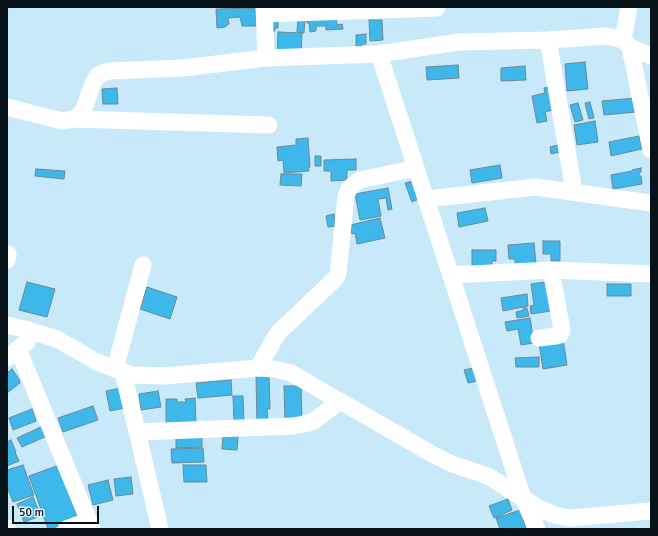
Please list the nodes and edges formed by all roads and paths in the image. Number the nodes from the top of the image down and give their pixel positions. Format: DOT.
graph roads {
  1 [pos="629,7"];
  2 [pos="437,8"];
  3 [pos="264,11"];
  4 [pos="548,40"];
  5 [pos="627,43"];
  6 [pos="379,54"];
  7 [pos="651,56"];
  8 [pos="266,58"];
  9 [pos="7,107"];
  10 [pos="74,119"];
  11 [pos="269,125"];
  12 [pos="651,150"];
  13 [pos="416,168"];
  14 [pos="574,191"];
  15 [pos="426,199"];
  16 [pos="651,203"];
  17 [pos="143,265"];
  18 [pos="551,270"];
  19 [pos="651,274"];
  20 [pos="450,275"];
  21 [pos="7,325"];
  22 [pos="38,333"];
  23 [pos="539,338"];
  24 [pos="13,354"];
  25 [pos="258,368"];
  26 [pos="119,371"];
  27 [pos="340,401"];
  28 [pos="137,432"];
  29 [pos="523,498"];
  30 [pos="651,511"];
  31 [pos="90,525"];
  32 [pos="66,529"];
  33 [pos="160,529"];
  34 [pos="537,529"];
  1 -- 5 [label="street"];
  2 -- 3 [label="street"];
  3 -- 8 [label="street"];
  4 -- 5 [label="street"];
  4 -- 6 [label="street"];
  4 -- 14 [label="street"];
  5 -- 7 [label="street"];
  5 -- 12 [label="street"];
  6 -- 8 [label="street"];
  6 -- 13 [label="street"];
  8 -- 10 [label="street"];
  9 -- 10 [label="street"];
  10 -- 11 [label="street"];
  13 -- 15 [label="street"];
  13 -- 25 [label="street"];
  14 -- 15 [label="street"];
  14 -- 16 [label="street"];
  15 -- 20 [label="street"];
  17 -- 26 [label="street"];
  18 -- 19 [label="street"];
  18 -- 20 [label="street"];
  18 -- 23 [label="street"];
  20 -- 29 [label="street"];
  21 -- 22 [label="street"];
  22 -- 24 [label="street"];
  22 -- 26 [label="street"];
  24 -- 31 [label="street"];
  25 -- 26 [label="street"];
  25 -- 27 [label="street"];
  26 -- 28 [label="street"];
  27 -- 28 [label="street"];
  27 -- 29 [label="street"];
  28 -- 33 [label="street"];
  29 -- 30 [label="street"];
  29 -- 34 [label="street"];
  31 -- 32 [label="street"];
}
